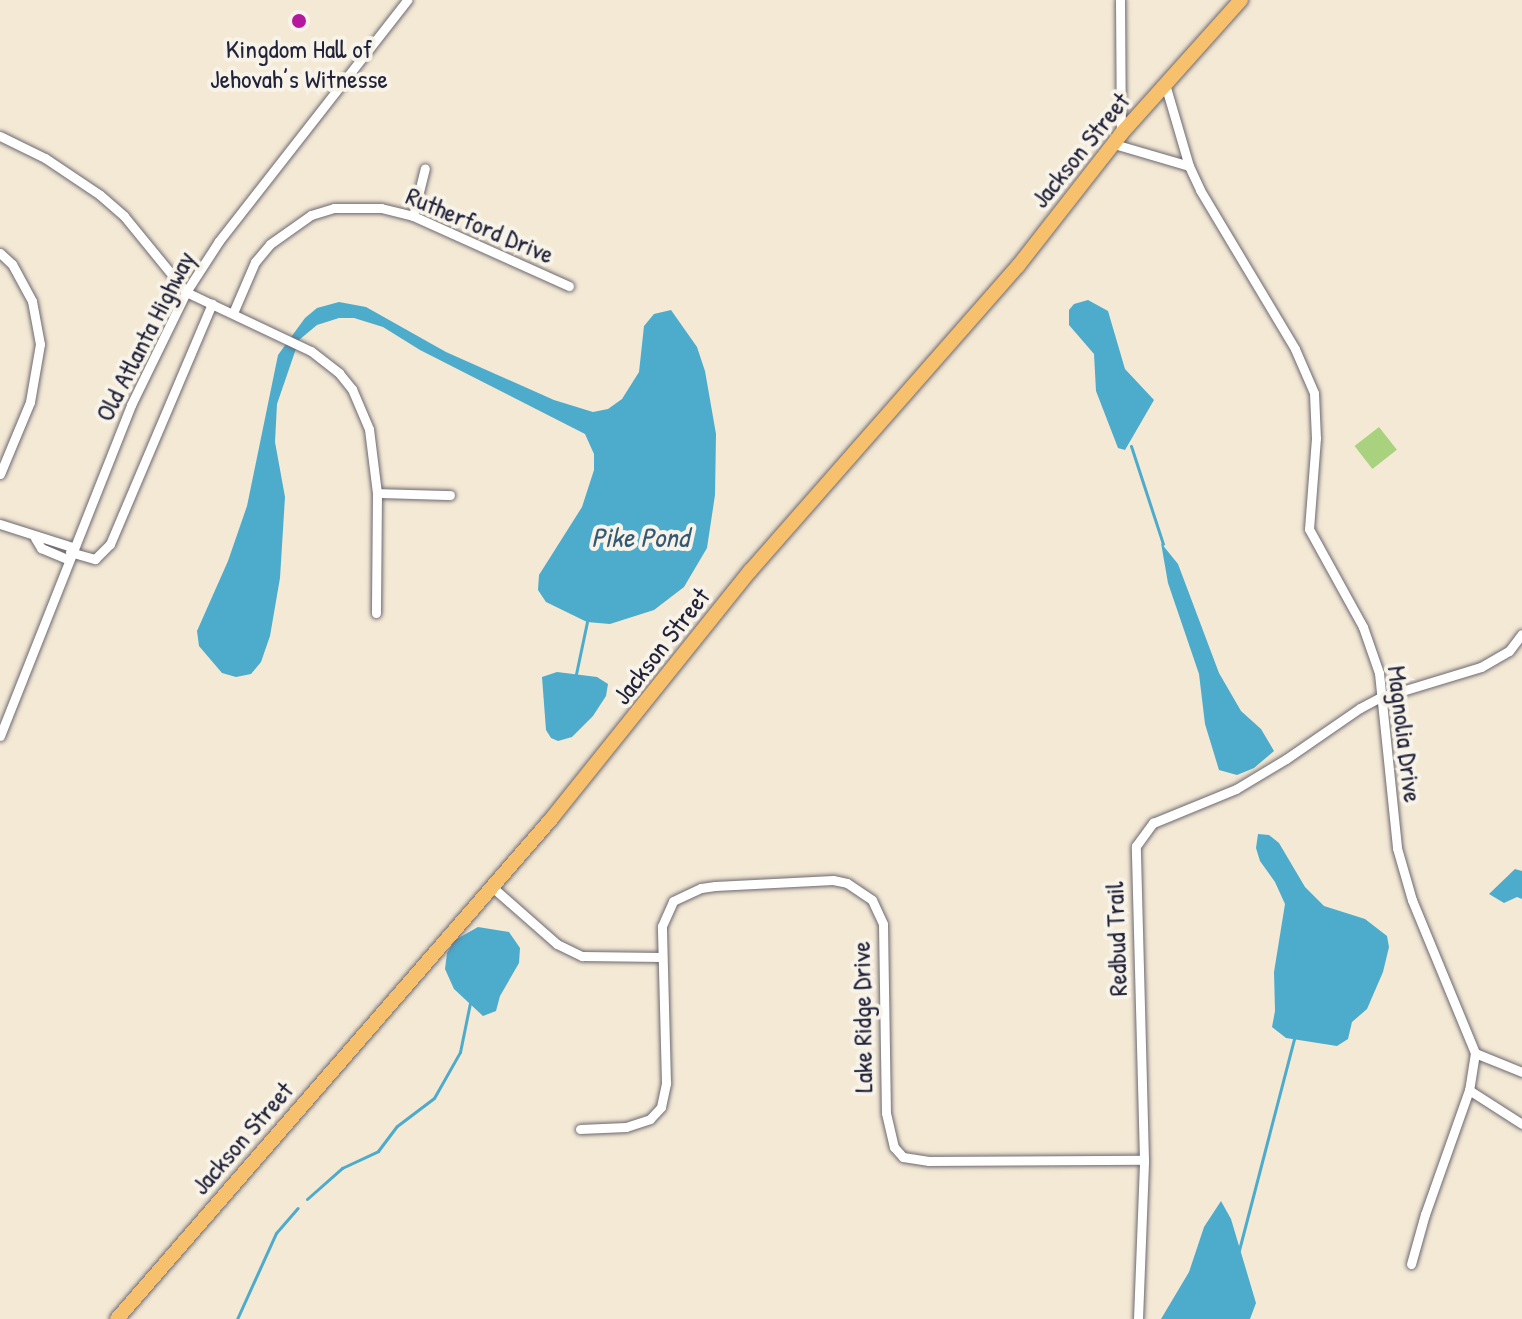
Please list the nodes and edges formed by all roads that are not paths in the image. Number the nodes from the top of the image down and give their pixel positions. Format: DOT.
graph roads {
  1 [pos="407,0"];
  2 [pos="1120,0"];
  3 [pos="1241,0"];
  4 [pos="1165,84"];
  5 [pos="0,136"];
  6 [pos="1118,139"];
  7 [pos="1189,166"];
  8 [pos="425,168"];
  9 [pos="413,216"];
  10 [pos="0,253"];
  11 [pos="569,286"];
  12 [pos="186,292"];
  13 [pos="212,304"];
  14 [pos="233,313"];
  15 [pos="0,474"];
  16 [pos="377,493"];
  17 [pos="450,495"];
  18 [pos="0,524"];
  19 [pos="70,553"];
  20 [pos="376,613"];
  21 [pos="1522,634"];
  22 [pos="1379,698"];
  23 [pos="0,736"];
  24 [pos="491,886"];
  25 [pos="662,957"];
  26 [pos="1475,1053"];
  27 [pos="1522,1072"];
  28 [pos="1469,1090"];
  29 [pos="1522,1124"];
  30 [pos="580,1129"];
  31 [pos="1144,1160"];
  32 [pos="1411,1264"];
  33 [pos="117,1319"];
  34 [pos="1138,1319"];
  1 -- 12 [label="street, Old Atlanta Highway"];
  2 -- 6 [label="street"];
  3 -- 4 [label="main road, Jackson Street"];
  4 -- 6 [label="main road, Jackson Street"];
  4 -- 7 [label="street, Magnolia Drive"];
  5 -- 12 [label="street"];
  6 -- 7 [label="street"];
  6 -- 24 [label="main road, Jackson Street"];
  7 -- 22 [label="street, Magnolia Drive"];
  8 -- 9 [label="street"];
  9 -- 11 [label="street, Rutherford Drive"];
  9 -- 14 [label="street, Rutherford Drive"];
  10 -- 15 [label="street"];
  12 -- 13 [label="street"];
  12 -- 19 [label="street, Old Atlanta Highway"];
  13 -- 14 [label="street"];
  13 -- 19 [label="street"];
  14 -- 16 [label="street"];
  16 -- 17 [label="street"];
  16 -- 20 [label="street"];
  18 -- 19 [label="street"];
  19 -- 23 [label="street, Old Atlanta Highway"];
  21 -- 22 [label="street, Redbud Trail"];
  22 -- 26 [label="street, Magnolia Drive"];
  22 -- 31 [label="street, Redbud Trail"];
  24 -- 25 [label="street"];
  24 -- 33 [label="main road, Jackson Street"];
  25 -- 30 [label="street, Lake Ridge Drive"];
  25 -- 31 [label="street, Lake Ridge Drive"];
  26 -- 27 [label="street"];
  26 -- 28 [label="street"];
  28 -- 29 [label="street"];
  28 -- 32 [label="street"];
  31 -- 34 [label="street, Redbud Trail"];
}
